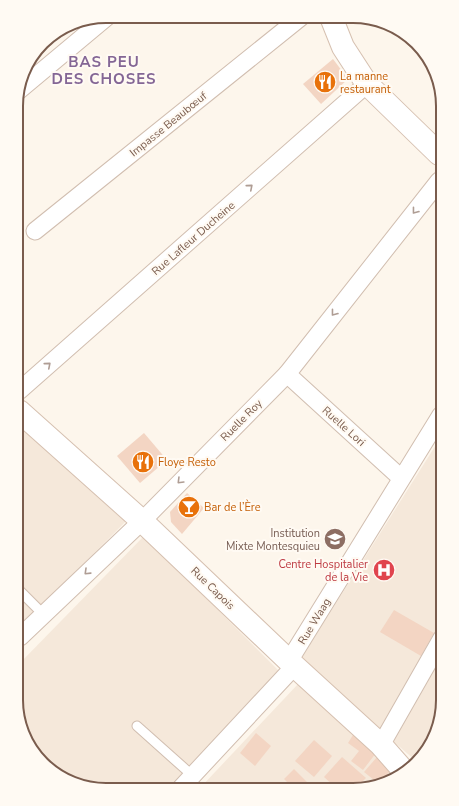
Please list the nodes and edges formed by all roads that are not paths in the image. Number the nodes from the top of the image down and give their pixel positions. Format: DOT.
graph roads {
  1 [pos="294,23"];
  2 [pos="333,23"];
  3 [pos="99,24"];
  4 [pos="367,84"];
  5 [pos="26,85"];
  6 [pos="436,151"];
  7 [pos="436,185"];
  8 [pos="35,231"];
  9 [pos="286,374"];
  10 [pos="23,387"];
  11 [pos="23,415"];
  12 [pos="436,423"];
  13 [pos="401,478"];
  14 [pos="142,521"];
  15 [pos="23,594"];
  16 [pos="43,614"];
  17 [pos="23,634"];
  18 [pos="436,648"];
  19 [pos="289,661"];
  20 [pos="137,726"];
  21 [pos="380,744"];
  22 [pos="401,768"];
  23 [pos="187,782"];
  1 -- 8 [label="street, Impasse Beaubœuf"];
  2 -- 4 [label="street"];
  3 -- 5 [label="street"];
  4 -- 6 [label="street"];
  10 -- 4 [label="street, Rue Lafleur Ducheine, one-way"];
  7 -- 9 [label="street, Ruelle Roy, one-way"];
  9 -- 13 [label="street, Ruelle Lori"];
  9 -- 14 [label="street, Ruelle Roy, one-way"];
  11 -- 14 [label="street, Rue Capois"];
  12 -- 13 [label="street, Rue Waag"];
  13 -- 19 [label="street, Rue Waag"];
  14 -- 16 [label="street, Ruelle Roy, one-way"];
  14 -- 19 [label="street, Rue Capois"];
  15 -- 16 [label="lane"];
  16 -- 17 [label="street, Ruelle Roy"];
  18 -- 21 [label="street"];
  19 -- 21 [label="street, Rue Capois"];
  19 -- 23 [label="street, Rue Waag"];
  20 -- 23 [label="lane"];
  21 -- 22 [label="street, Rue Capois"];
}
